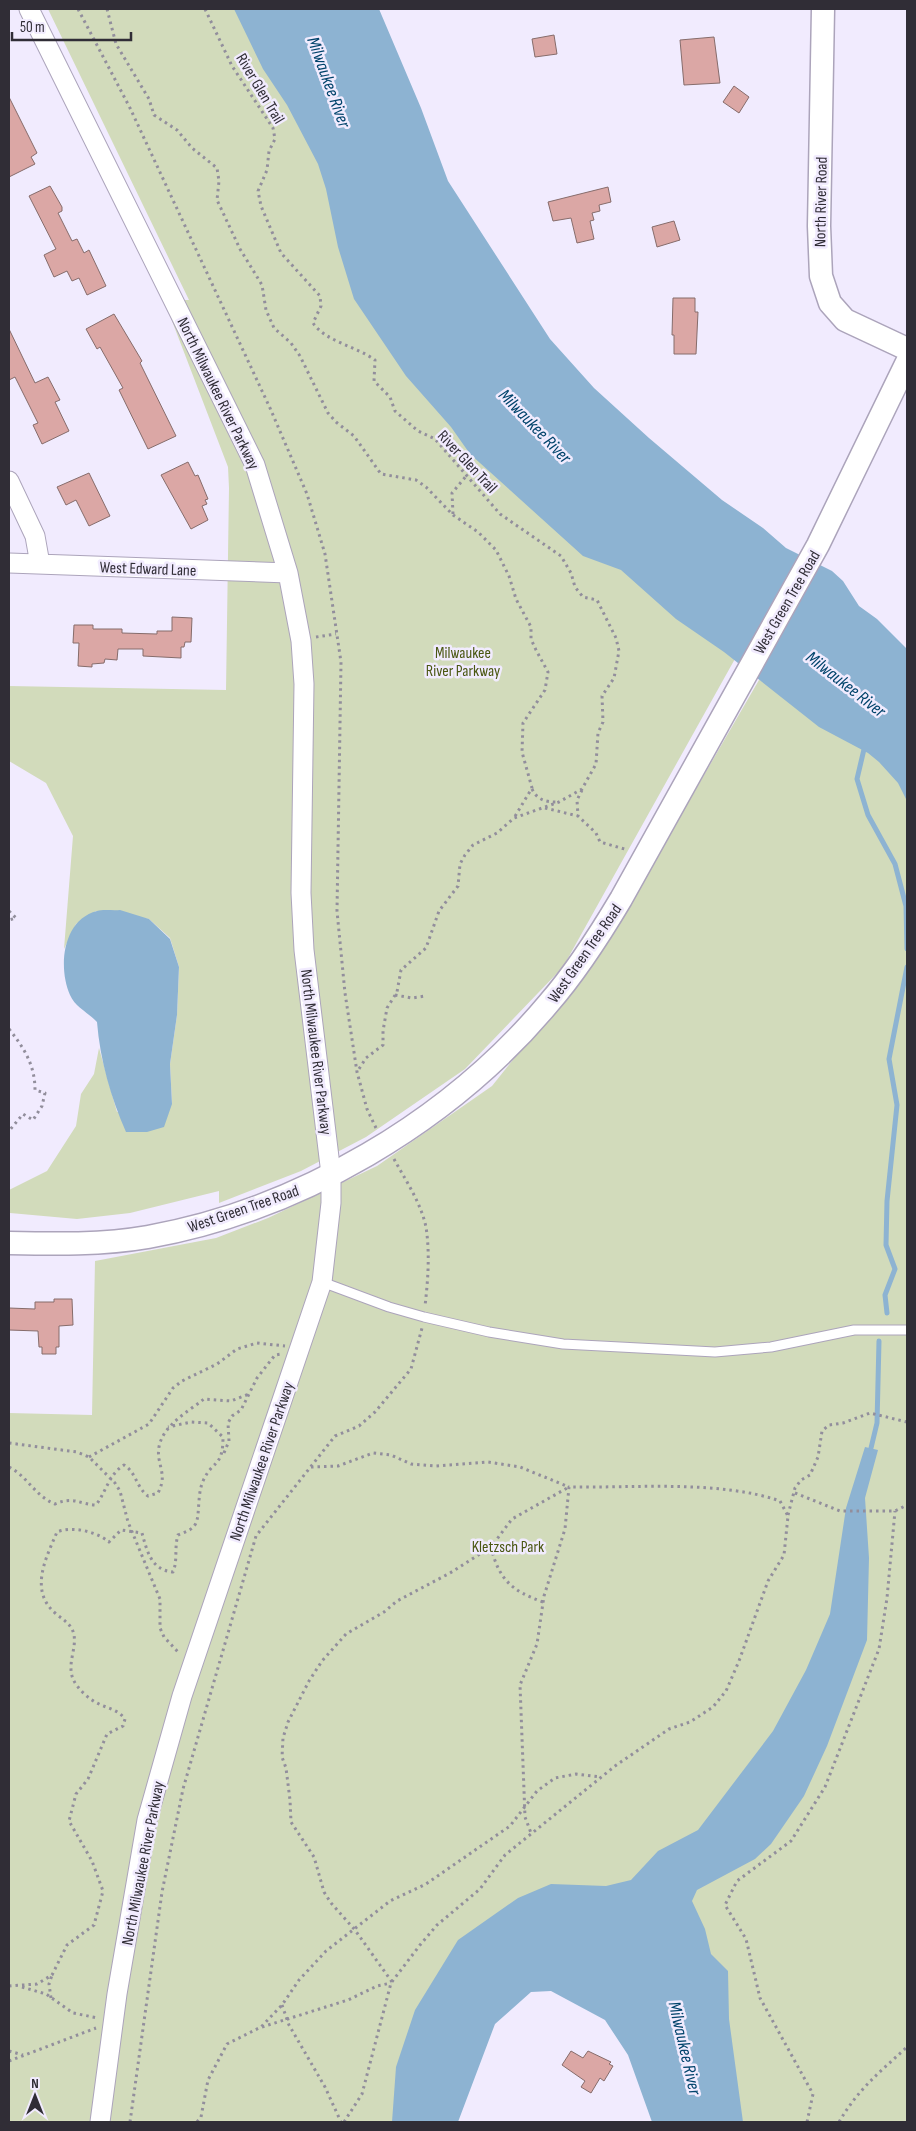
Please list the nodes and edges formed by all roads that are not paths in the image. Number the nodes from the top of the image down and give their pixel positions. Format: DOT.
graph roads {
  1 [pos="29,9"];
  2 [pos="823,9"];
  3 [pos="907,349"];
  4 [pos="907,362"];
  5 [pos="9,481"];
  6 [pos="9,563"];
  7 [pos="40,564"];
  8 [pos="288,573"];
  9 [pos="331,1174"];
  10 [pos="9,1243"];
  11 [pos="322,1282"];
  12 [pos="907,1330"];
  13 [pos="100,2122"];
  1 -- 8 [label="street, North Milwaukee River Parkway"];
  2 -- 3 [label="street, North River Road"];
  4 -- 9 [label="street, West Green Tree Road"];
  5 -- 7 [label="street"];
  6 -- 7 [label="street, West Edward Lane"];
  7 -- 8 [label="street, West Edward Lane"];
  8 -- 9 [label="street, North Milwaukee River Parkway"];
  9 -- 10 [label="street, West Green Tree Road"];
  9 -- 11 [label="street, North Milwaukee River Parkway"];
  11 -- 12 [label="lane"];
  11 -- 13 [label="street, North Milwaukee River Parkway"];
}
